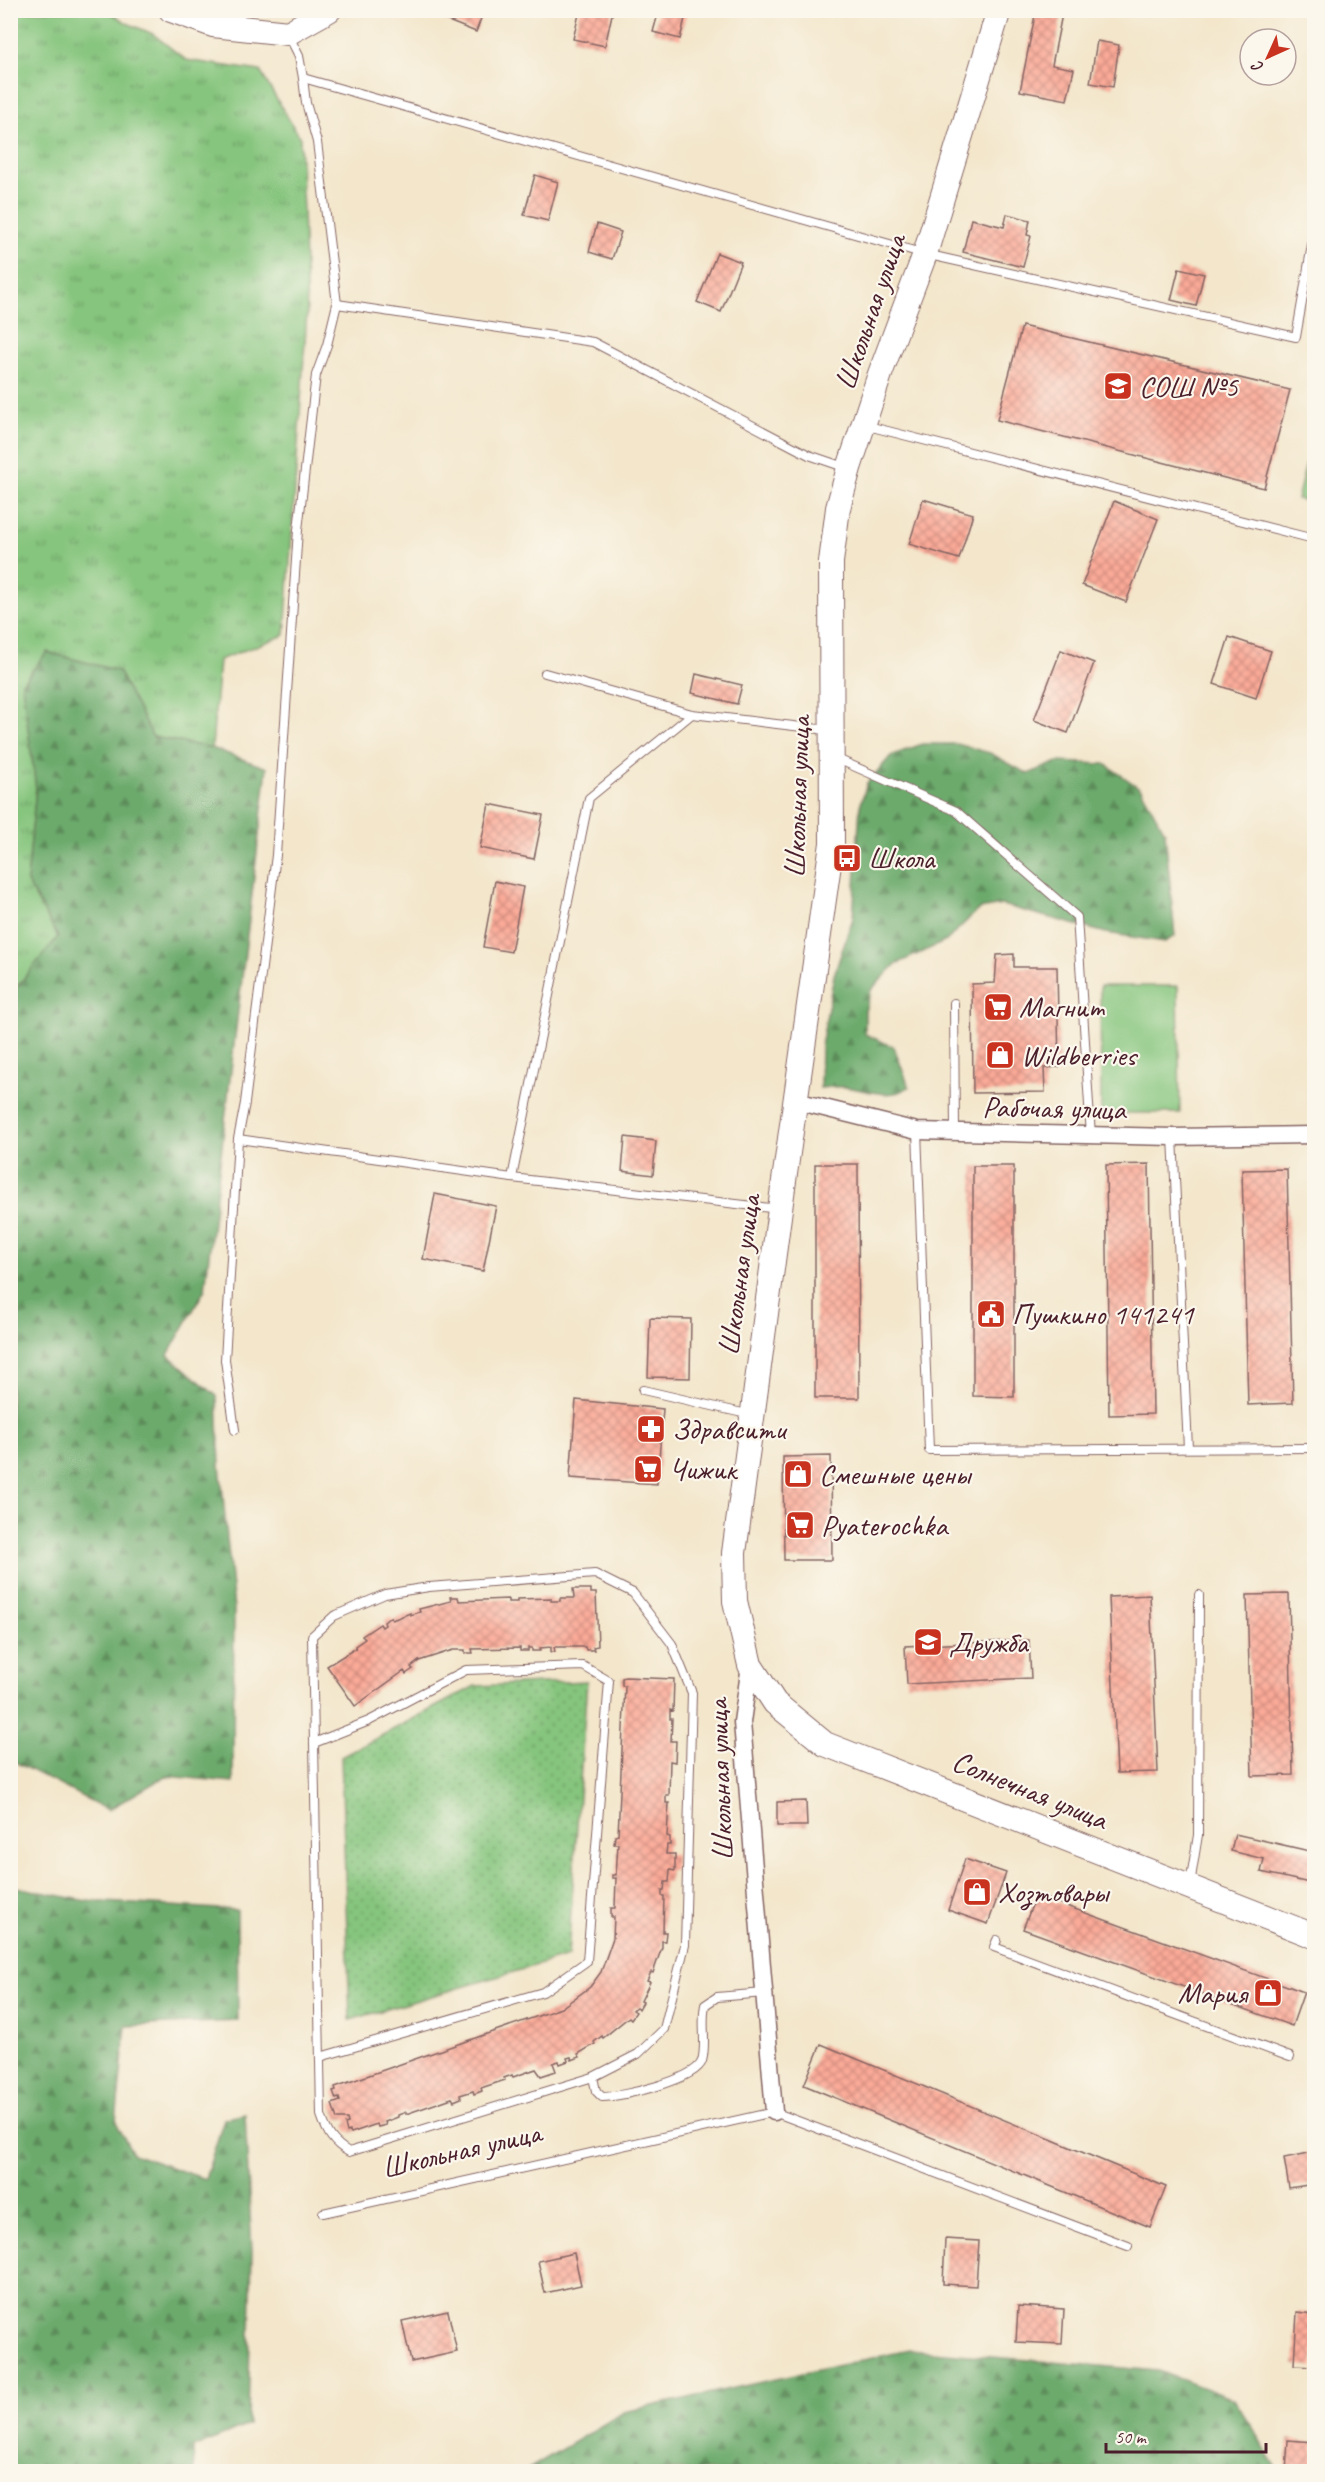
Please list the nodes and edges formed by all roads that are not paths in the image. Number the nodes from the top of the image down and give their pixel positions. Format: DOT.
graph roads {
  1 [pos="171,10"];
  2 [pos="329,10"];
  3 [pos="999,10"];
  4 [pos="288,33"];
  5 [pos="303,78"];
  6 [pos="1314,233"];
  7 [pos="925,254"];
  8 [pos="337,304"];
  9 [pos="864,426"];
  10 [pos="849,468"];
  11 [pos="1314,539"];
  12 [pos="545,673"];
  13 [pos="692,714"];
  14 [pos="832,730"];
  15 [pos="831,757"];
  16 [pos="954,1003"];
  17 [pos="796,1101"];
  18 [pos="916,1131"];
  19 [pos="956,1132"];
  20 [pos="1314,1135"];
  21 [pos="1090,1136"];
  22 [pos="1173,1137"];
  23 [pos="238,1139"];
  24 [pos="513,1178"];
  25 [pos="780,1209"];
  26 [pos="643,1390"];
  27 [pos="751,1415"];
  28 [pos="234,1430"];
  29 [pos="1314,1448"];
  30 [pos="1188,1449"];
  31 [pos="1198,1595"];
  32 [pos="750,1665"];
  33 [pos="314,1743"];
  34 [pos="1189,1887"];
  35 [pos="1314,1936"];
  36 [pos="997,1940"];
  37 [pos="764,1992"];
  38 [pos="320,2057"];
  39 [pos="1290,2057"];
  40 [pos="593,2077"];
  41 [pos="774,2112"];
  42 [pos="324,2213"];
  43 [pos="1128,2246"];
  1 -- 4 [label="street"];
  2 -- 4 [label="street"];
  3 -- 7 [label="street, Школьная улица"];
  4 -- 5 [label="lane"];
  5 -- 7 [label="lane"];
  5 -- 8 [label="lane"];
  6 -- 7 [label="lane"];
  7 -- 9 [label="street, Школьная улица"];
  8 -- 10 [label="lane"];
  8 -- 23 [label="lane"];
  9 -- 10 [label="street, Школьная улица"];
  9 -- 11 [label="lane"];
  10 -- 14 [label="street, Школьная улица"];
  12 -- 13 [label="lane"];
  13 -- 14 [label="lane"];
  13 -- 24 [label="lane"];
  14 -- 15 [label="street, Школьная улица"];
  15 -- 17 [label="street, Школьная улица"];
  15 -- 21 [label="lane"];
  16 -- 19 [label="lane"];
  17 -- 18 [label="street, Рабочая улица"];
  17 -- 25 [label="street, Школьная улица"];
  18 -- 19 [label="street, Рабочая улица"];
  18 -- 30 [label="lane"];
  19 -- 21 [label="street, Рабочая улица"];
  20 -- 22 [label="street, Рабочая улица"];
  21 -- 22 [label="street, Рабочая улица"];
  22 -- 30 [label="lane"];
  23 -- 24 [label="lane"];
  23 -- 28 [label="lane"];
  24 -- 25 [label="lane"];
  25 -- 27 [label="street, Школьная улица"];
  26 -- 27 [label="lane"];
  27 -- 32 [label="street, Школьная улица"];
  29 -- 30 [label="lane"];
  31 -- 34 [label="lane"];
  32 -- 34 [label="street, Солнечная улица"];
  32 -- 37 [label="street, Школьная улица"];
  33 -- 38 [label="lane"];
  33 -- 38 [label="lane"];
  33 -- 40 [label="lane"];
  34 -- 35 [label="street, Солнечная улица"];
  36 -- 39 [label="lane"];
  37 -- 40 [label="lane"];
  37 -- 41 [label="street, Школьная улица"];
  38 -- 40 [label="lane"];
  41 -- 42 [label="lane, Школьная улица"];
  41 -- 43 [label="lane"];
}
